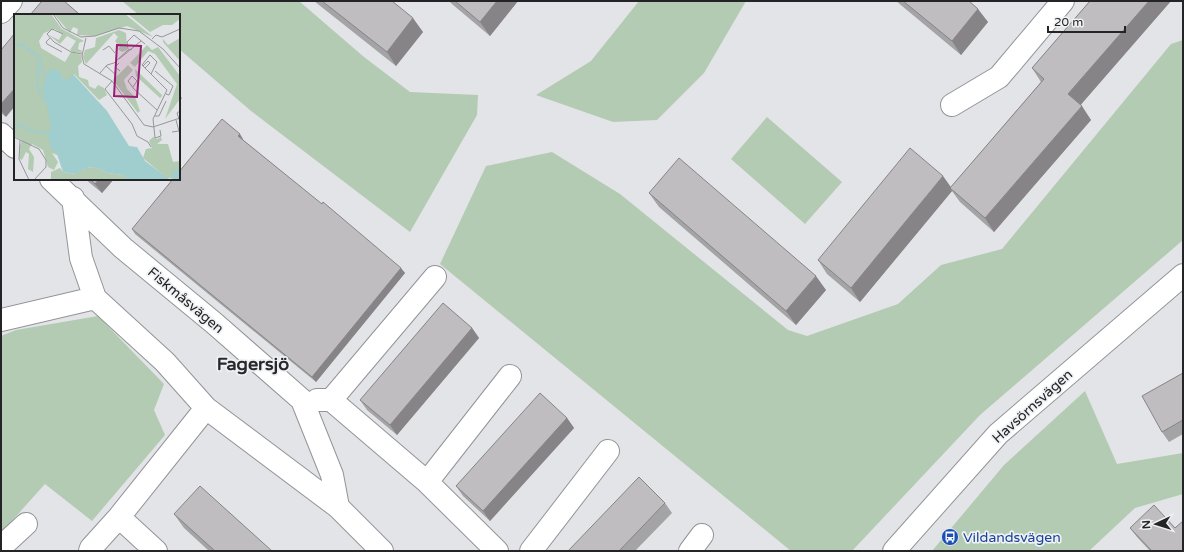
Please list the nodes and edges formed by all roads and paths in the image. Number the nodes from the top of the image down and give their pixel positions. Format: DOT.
graph roads {
  1 [pos="10,1"];
  2 [pos="1063,1"];
  3 [pos="1,12"];
  4 [pos="952,105"];
  5 [pos="1,134"];
  6 [pos="14,145"];
  7 [pos="52,180"];
  8 [pos="73,198"];
  9 [pos="1183,275"];
  10 [pos="435,277"];
  11 [pos="95,298"];
  12 [pos="1,320"];
  13 [pos="510,376"];
  14 [pos="302,400"];
  15 [pos="331,400"];
  16 [pos="206,408"];
  17 [pos="608,452"];
  18 [pos="427,482"];
  19 [pos="338,507"];
  20 [pos="118,517"];
  21 [pos="26,524"];
  22 [pos="1,547"];
  23 [pos="90,551"];
  24 [pos="156,551"];
  25 [pos="382,551"];
  26 [pos="497,551"];
  27 [pos="531,551"];
  28 [pos="894,551"];
  1 -- 3 [label="street"];
  2 -- 4 [label="street"];
  5 -- 6 [label="street"];
  7 -- 8 [label="street, Fiskmåsvägen"];
  8 -- 11 [label="street"];
  8 -- 14 [label="street, Fiskmåsvägen"];
  9 -- 28 [label="street, Havsörnsvägen"];
  10 -- 15 [label="street"];
  11 -- 12 [label="street"];
  11 -- 16 [label="street"];
  13 -- 18 [label="street"];
  14 -- 15 [label="street"];
  14 -- 19 [label="street, Fiskmåsvägen"];
  15 -- 18 [label="street"];
  16 -- 19 [label="street"];
  16 -- 20 [label="street"];
  17 -- 27 [label="street"];
  18 -- 26 [label="street"];
  19 -- 25 [label="street"];
  20 -- 23 [label="street"];
  20 -- 24 [label="street"];
  21 -- 22 [label="street"];
}
